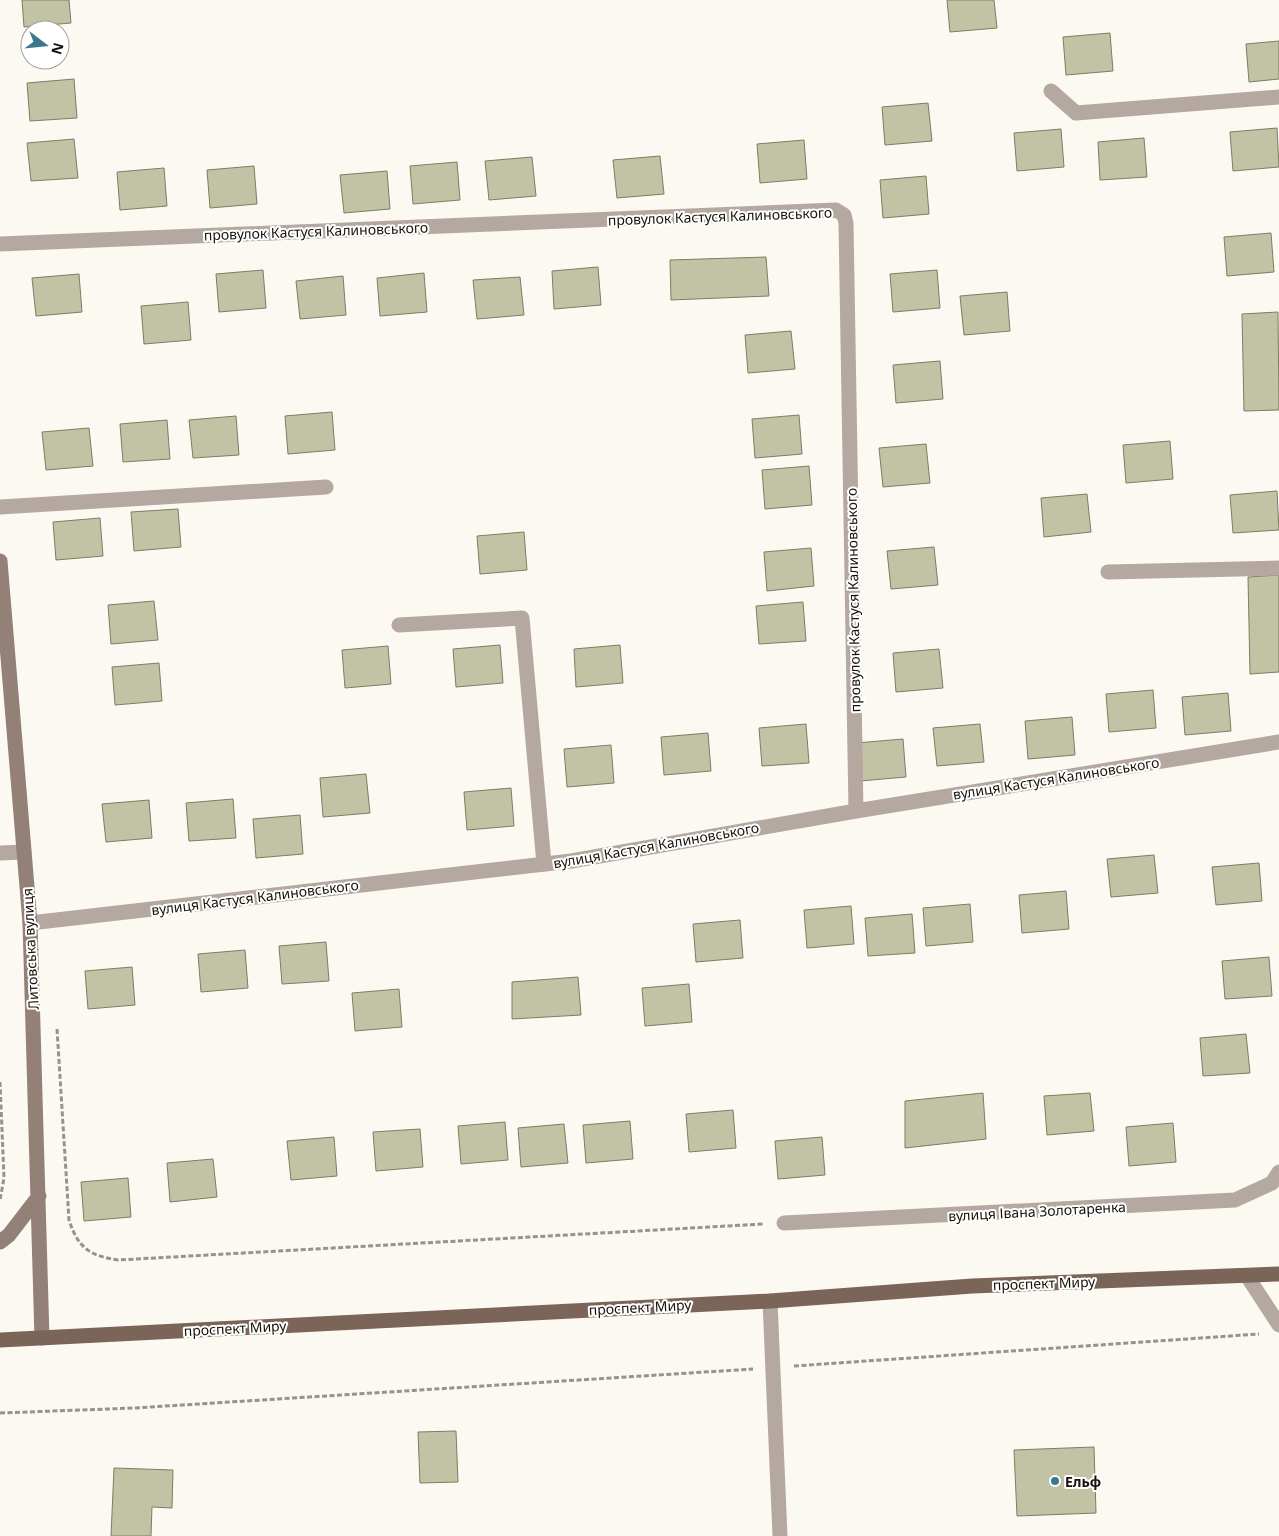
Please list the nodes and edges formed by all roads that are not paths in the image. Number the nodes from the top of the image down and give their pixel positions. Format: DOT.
graph roads {
  1 [pos="1050,91"];
  2 [pos="1279,97"];
  3 [pos="0,244"];
  4 [pos="326,487"];
  5 [pos="0,507"];
  6 [pos="0,561"];
  7 [pos="1279,568"];
  8 [pos="1108,572"];
  9 [pos="399,626"];
  10 [pos="1279,742"];
  11 [pos="856,811"];
  12 [pos="24,852"];
  13 [pos="0,853"];
  14 [pos="544,864"];
  15 [pos="30,923"];
  16 [pos="1279,1172"];
  17 [pos="39,1196"];
  18 [pos="784,1223"];
  19 [pos="0,1242"];
  20 [pos="1279,1274"];
  21 [pos="1247,1276"];
  22 [pos="770,1301"];
  23 [pos="1279,1325"];
  24 [pos="42,1338"];
  25 [pos="0,1340"];
  26 [pos="780,1536"];
  1 -- 2 [label="street"];
  3 -- 11 [label="street, провулок Кастуся Калиновського"];
  4 -- 5 [label="street"];
  6 -- 12 [label="street, Литовська вулиця"];
  7 -- 8 [label="street"];
  9 -- 14 [label="street"];
  10 -- 11 [label="street, вулиця Кастуся Калиновського"];
  11 -- 14 [label="street, вулиця Кастуся Калиновського"];
  12 -- 13 [label="street"];
  12 -- 15 [label="street, Литовська вулиця"];
  14 -- 15 [label="street, вулиця Кастуся Калиновського"];
  15 -- 17 [label="street, Литовська вулиця"];
  16 -- 18 [label="street, вулиця Івана Золотаренка"];
  17 -- 19 [label="street"];
  17 -- 24 [label="street, Литовська вулиця"];
  20 -- 21 [label="main road, проспект Миру"];
  21 -- 22 [label="main road, проспект Миру"];
  21 -- 23 [label="street"];
  22 -- 24 [label="main road, проспект Миру"];
  22 -- 26 [label="street"];
  24 -- 25 [label="main road, проспект Миру"];
}
